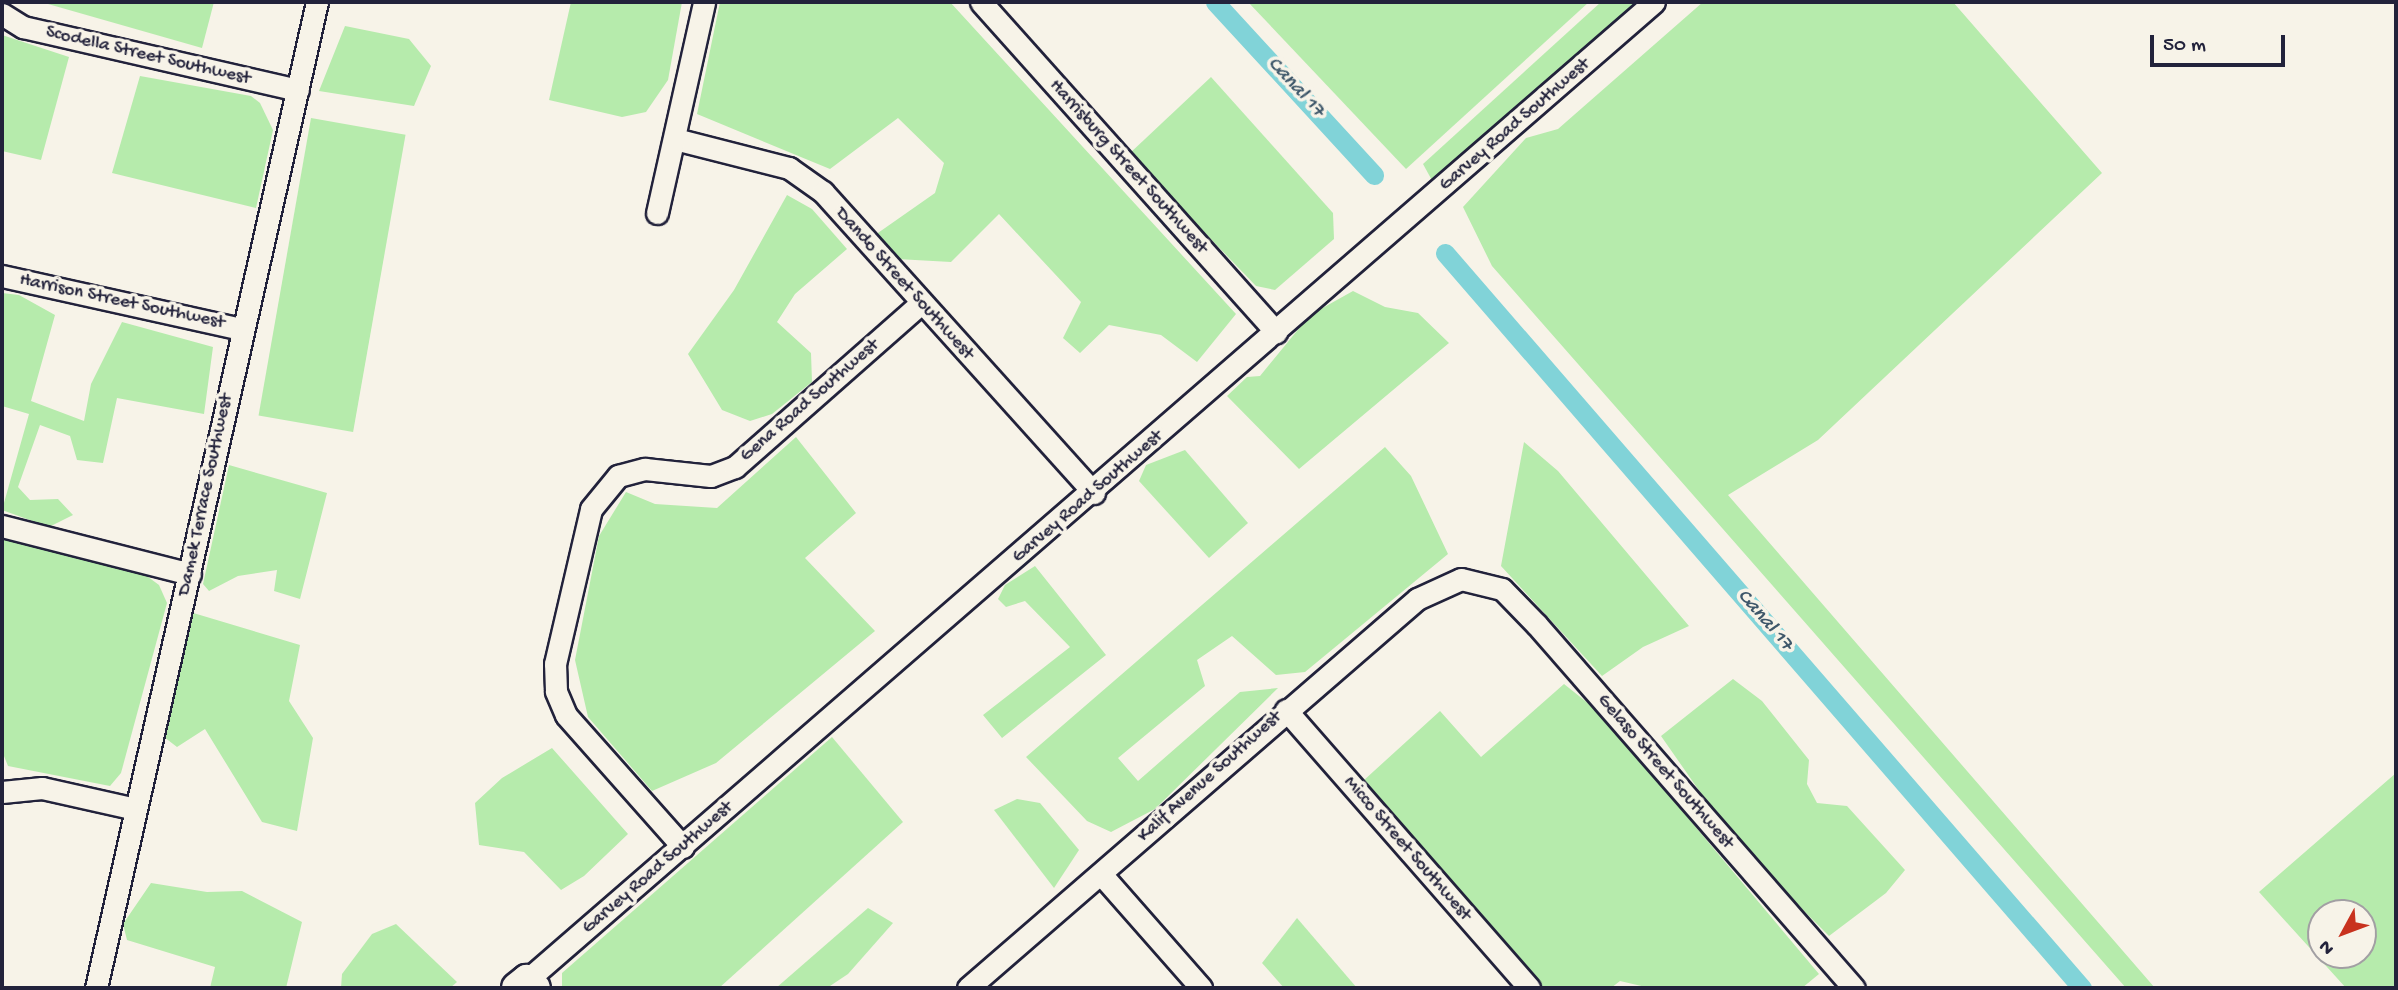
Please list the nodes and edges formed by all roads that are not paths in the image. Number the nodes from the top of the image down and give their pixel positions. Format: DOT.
graph roads {
  1 [pos="317,2"];
  2 [pos="704,2"];
  3 [pos="981,2"];
  4 [pos="1654,2"];
  5 [pos="2,14"];
  6 [pos="298,90"];
  7 [pos="675,139"];
  8 [pos="657,213"];
  9 [pos="2,276"];
  10 [pos="921,303"];
  11 [pos="242,329"];
  12 [pos="1276,332"];
  13 [pos="1094,493"];
  14 [pos="2,526"];
  15 [pos="190,574"];
  16 [pos="1461,579"];
  17 [pos="1286,710"];
  18 [pos="2,792"];
  19 [pos="136,809"];
  20 [pos="683,847"];
  21 [pos="1101,874"];
  22 [pos="527,985"];
  23 [pos="96,988"];
  24 [pos="968,988"];
  25 [pos="1200,988"];
  26 [pos="1529,988"];
  27 [pos="1854,988"];
  1 -- 6 [label="street, Damek Terrace Southwest"];
  2 -- 7 [label="street"];
  3 -- 12 [label="street, Harrisburg Street Southwest"];
  4 -- 12 [label="street, Garvey Road Southwest"];
  5 -- 6 [label="street, Scodella Street Southwest"];
  6 -- 11 [label="street, Damek Terrace Southwest"];
  7 -- 8 [label="street"];
  7 -- 10 [label="street, Dando Street Southwest"];
  9 -- 11 [label="street, Harrison Street Southwest"];
  10 -- 13 [label="street, Dando Street Southwest"];
  10 -- 20 [label="street, Gena Road Southwest"];
  11 -- 15 [label="street, Damek Terrace Southwest"];
  12 -- 13 [label="street, Garvey Road Southwest"];
  13 -- 20 [label="street, Garvey Road Southwest"];
  14 -- 15 [label="street"];
  15 -- 19 [label="street, Damek Terrace Southwest"];
  16 -- 17 [label="street, Kalif Avenue Southwest"];
  16 -- 27 [label="street, Gelaso Street Southwest"];
  17 -- 21 [label="street, Kalif Avenue Southwest"];
  17 -- 26 [label="street, Micco Street Southwest"];
  18 -- 19 [label="street"];
  19 -- 23 [label="street, Damek Terrace Southwest"];
  20 -- 22 [label="street, Garvey Road Southwest"];
  21 -- 24 [label="street, Kalif Avenue Southwest"];
  21 -- 25 [label="street"];
}
